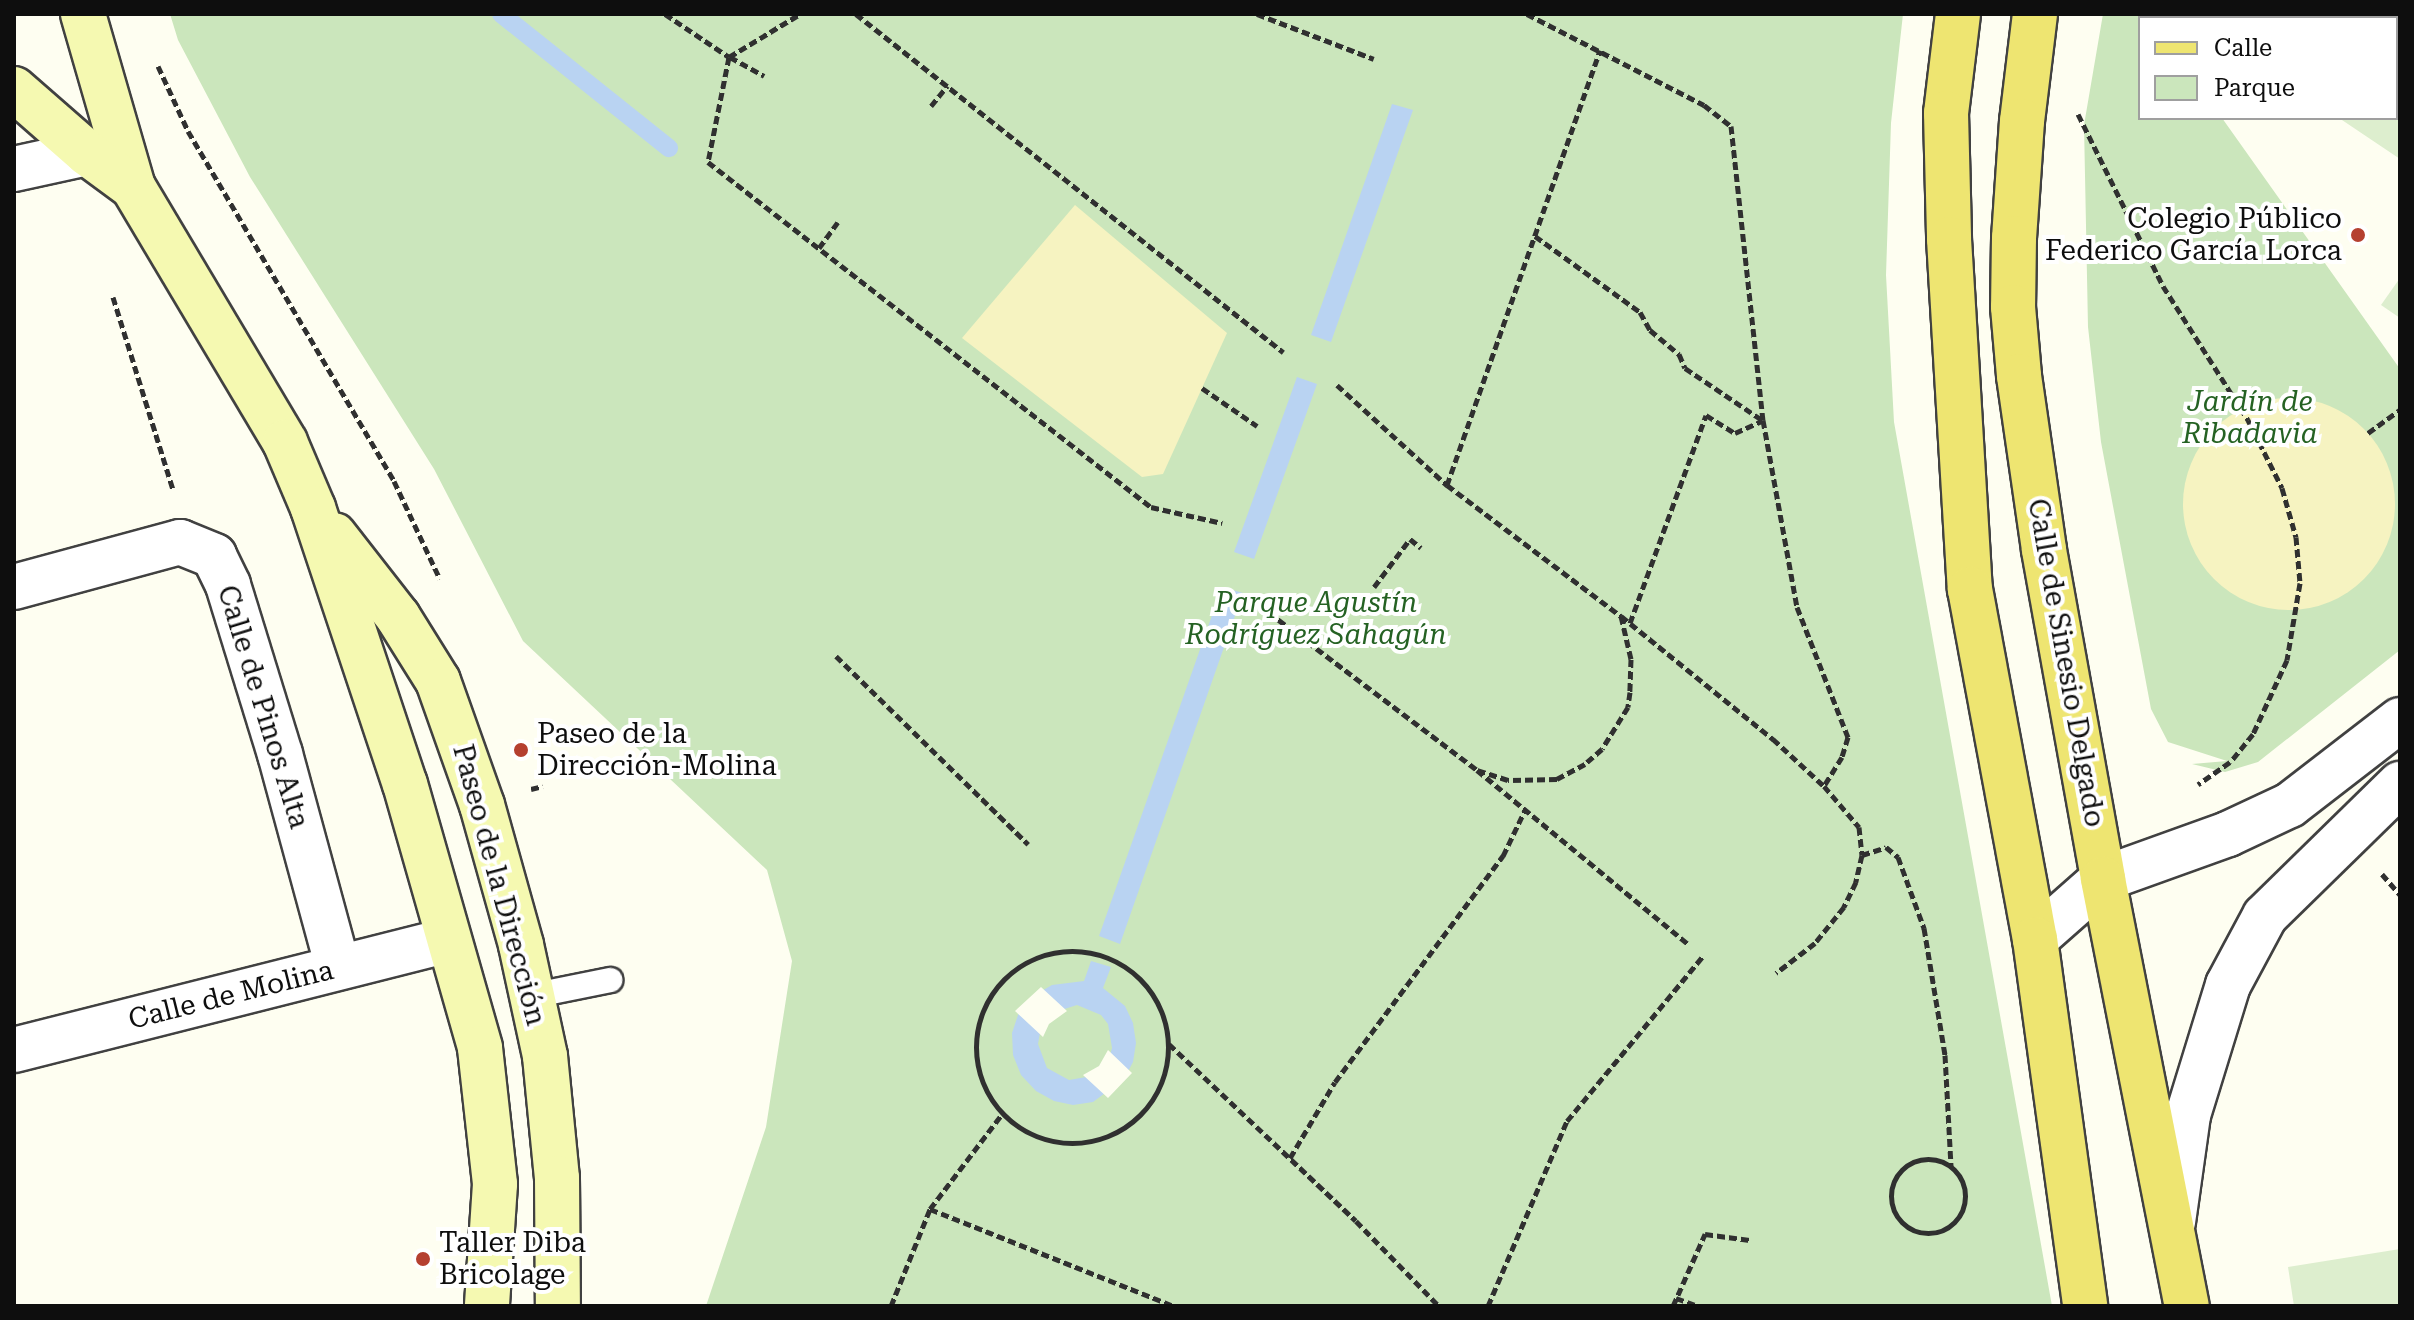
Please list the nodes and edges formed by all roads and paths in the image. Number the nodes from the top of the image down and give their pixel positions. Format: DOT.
graph roads {
  1 [pos="83,14"];
  2 [pos="665,14"];
  3 [pos="800,14"];
  4 [pos="856,14"];
  5 [pos="1257,14"];
  6 [pos="1527,14"];
  7 [pos="1958,14"];
  8 [pos="2035,14"];
  9 [pos="1600,50"];
  10 [pos="729,57"];
  11 [pos="1374,59"];
  12 [pos="764,76"];
  13 [pos="947,86"];
  14 [pos="14,89"];
  15 [pos="931,106"];
  16 [pos="2077,112"];
  17 [pos="87,153"];
  18 [pos="14,169"];
  19 [pos="133,187"];
  20 [pos="838,222"];
  21 [pos="1535,236"];
  22 [pos="819,248"];
  23 [pos="113,297"];
  24 [pos="1283,352"];
  25 [pos="1337,385"];
  26 [pos="1202,388"];
  27 [pos="2400,410"];
  28 [pos="1763,420"];
  29 [pos="1257,426"];
  30 [pos="2368,433"];
  31 [pos="1447,485"];
  32 [pos="174,491"];
  33 [pos="313,508"];
  34 [pos="1222,523"];
  35 [pos="1421,548"];
  36 [pos="14,587"];
  37 [pos="1374,587"];
  38 [pos="1259,605"];
  39 [pos="1621,616"];
  40 [pos="1630,623"];
  41 [pos="836,656"];
  42 [pos="2400,720"];
  43 [pos="1477,770"];
  44 [pos="2400,784"];
  45 [pos="1824,786"];
  46 [pos="2194,787"];
  47 [pos="1525,810"];
  48 [pos="1028,844"];
  49 [pos="1862,855"];
  50 [pos="2103,879"];
  51 [pos="2035,939"];
  52 [pos="448,940"];
  53 [pos="1688,944"];
  54 [pos="1703,956"];
  55 [pos="338,967"];
  56 [pos="1776,973"];
  57 [pos="610,980"];
  58 [pos="531,996"];
  59 [pos="1168,1044"];
  60 [pos="14,1050"];
  61 [pos="1002,1114"];
  62 [pos="1290,1158"];
  63 [pos="1951,1166"];
  64 [pos="930,1209"];
  65 [pos="2171,1237"];
  66 [pos="1750,1240"];
  67 [pos="1676,1298"];
  68 [pos="487,1306"];
  69 [pos="558,1306"];
  70 [pos="891,1306"];
  71 [pos="1174,1306"];
  72 [pos="1439,1306"];
  73 [pos="1488,1306"];
  74 [pos="1673,1306"];
  75 [pos="1698,1306"];
  76 [pos="2085,1306"];
  77 [pos="2187,1306"];
  1 -- 19 [label="street, Paseo de la Dirección"];
  2 -- 10 [label="path"];
  3 -- 10 [label="path"];
  4 -- 13 [label="path"];
  5 -- 11 [label="path"];
  6 -- 9 [label="path"];
  7 -- 51 [label="main road"];
  8 -- 50 [label="main road, Calle de Sinesio Delgado"];
  9 -- 21 [label="path"];
  9 -- 28 [label="path"];
  10 -- 12 [label="path"];
  10 -- 22 [label="path"];
  13 -- 15 [label="path"];
  13 -- 24 [label="path"];
  14 -- 17 [label="street, Paseo de la Dirección"];
  16 -- 46 [label="path"];
  17 -- 18 [label="street"];
  17 -- 19 [label="street, Paseo de la Dirección"];
  19 -- 33 [label="street, Paseo de la Dirección"];
  20 -- 22 [label="path"];
  21 -- 28 [label="path"];
  21 -- 31 [label="path"];
  22 -- 34 [label="path"];
  23 -- 32 [label="path"];
  25 -- 31 [label="path"];
  26 -- 29 [label="path"];
  27 -- 30 [label="path"];
  28 -- 40 [label="path"];
  28 -- 45 [label="path"];
  31 -- 39 [label="path"];
  33 -- 52 [label="street, Paseo de la Dirección"];
  33 -- 58 [label="street, Paseo de la Dirección"];
  35 -- 37 [label="path"];
  36 -- 55 [label="street, Calle de Pinos Alta"];
  38 -- 43 [label="path"];
  39 -- 40 [label="path"];
  39 -- 43 [label="path"];
  40 -- 45 [label="path"];
  41 -- 48 [label="path"];
  42 -- 50 [label="street"];
  43 -- 47 [label="path"];
  44 -- 65 [label="street"];
  45 -- 49 [label="path"];
  47 -- 53 [label="path"];
  47 -- 62 [label="path"];
  49 -- 56 [label="path"];
  49 -- 63 [label="path"];
  50 -- 51 [label="street"];
  50 -- 65 [label="main road, Calle de Sinesio Delgado"];
  51 -- 76 [label="main road"];
  52 -- 55 [label="street, Calle de Molina"];
  52 -- 68 [label="street, Paseo de la Dirección"];
  54 -- 73 [label="path"];
  55 -- 60 [label="street, Calle de Molina"];
  57 -- 58 [label="lane"];
  58 -- 69 [label="street, Paseo de la Dirección"];
  59 -- 61 [label="path"];
  59 -- 61 [label="path"];
  59 -- 62 [label="path"];
  61 -- 64 [label="path"];
  62 -- 72 [label="path"];
  63 -- 63 [label="path"];
  64 -- 70 [label="path"];
  64 -- 71 [label="path"];
  65 -- 77 [label="main road, Calle de Sinesio Delgado"];
  66 -- 67 [label="path"];
  67 -- 74 [label="path"];
  67 -- 75 [label="path"];
}
